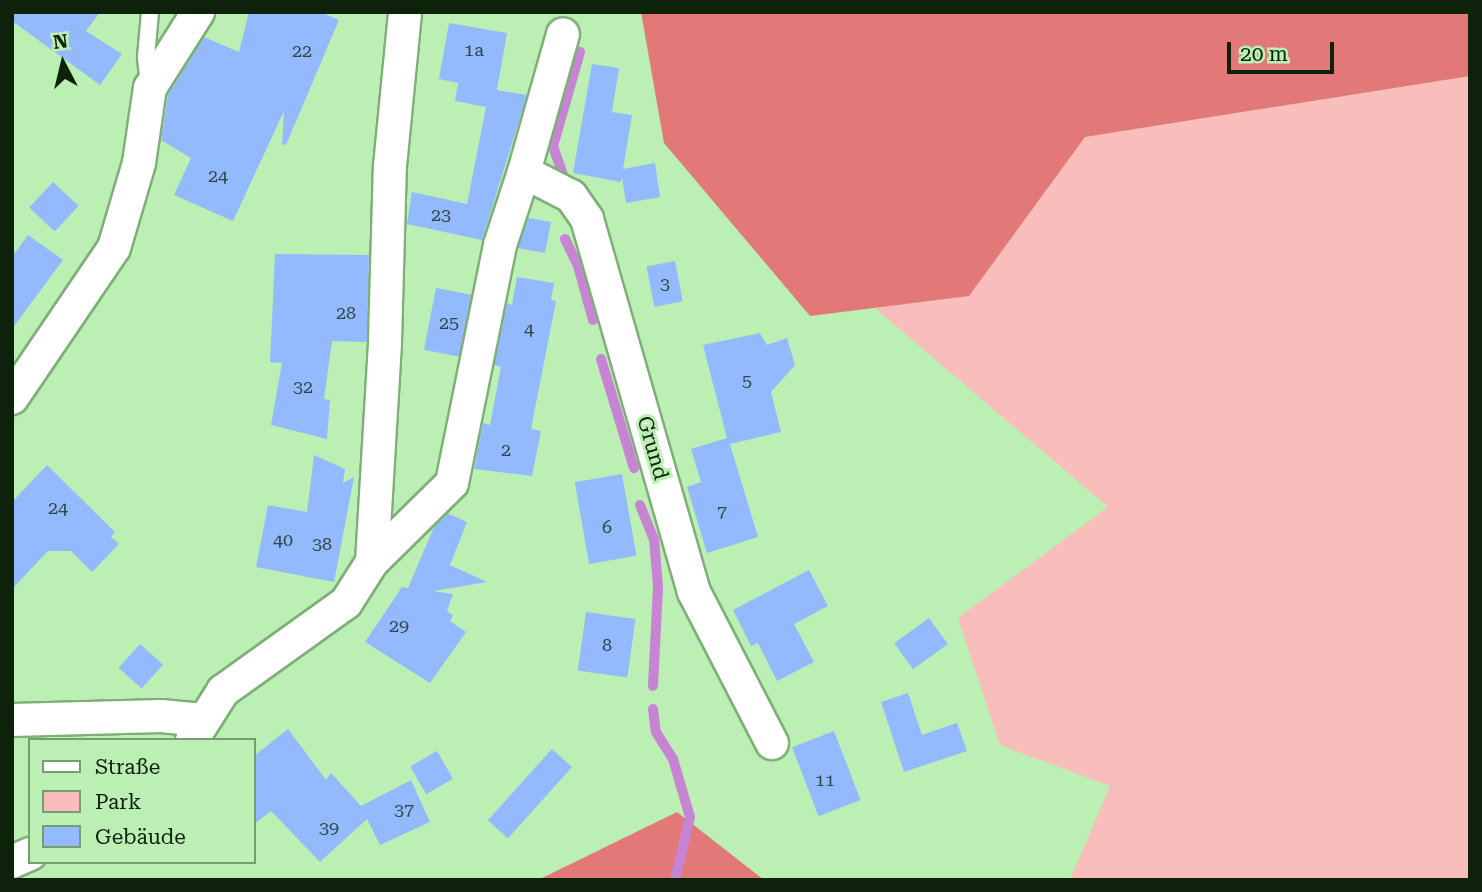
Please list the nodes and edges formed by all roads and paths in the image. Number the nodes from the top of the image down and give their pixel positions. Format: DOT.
graph roads {
  1 [pos="150,12"];
  2 [pos="198,12"];
  3 [pos="405,12"];
  4 [pos="562,34"];
  5 [pos="150,88"];
  6 [pos="524,172"];
  7 [pos="12,398"];
  8 [pos="372,562"];
  9 [pos="12,720"];
  10 [pos="198,730"];
  11 [pos="772,743"];
  12 [pos="28,855"];
  13 [pos="12,862"];
  1 -- 5 [label="lane"];
  2 -- 5 [label="street"];
  3 -- 8 [label="street"];
  4 -- 6 [label="street"];
  5 -- 7 [label="street"];
  6 -- 8 [label="street"];
  6 -- 11 [label="street, Grund"];
  8 -- 10 [label="street"];
  9 -- 10 [label="street"];
  12 -- 13 [label="street"];
}
